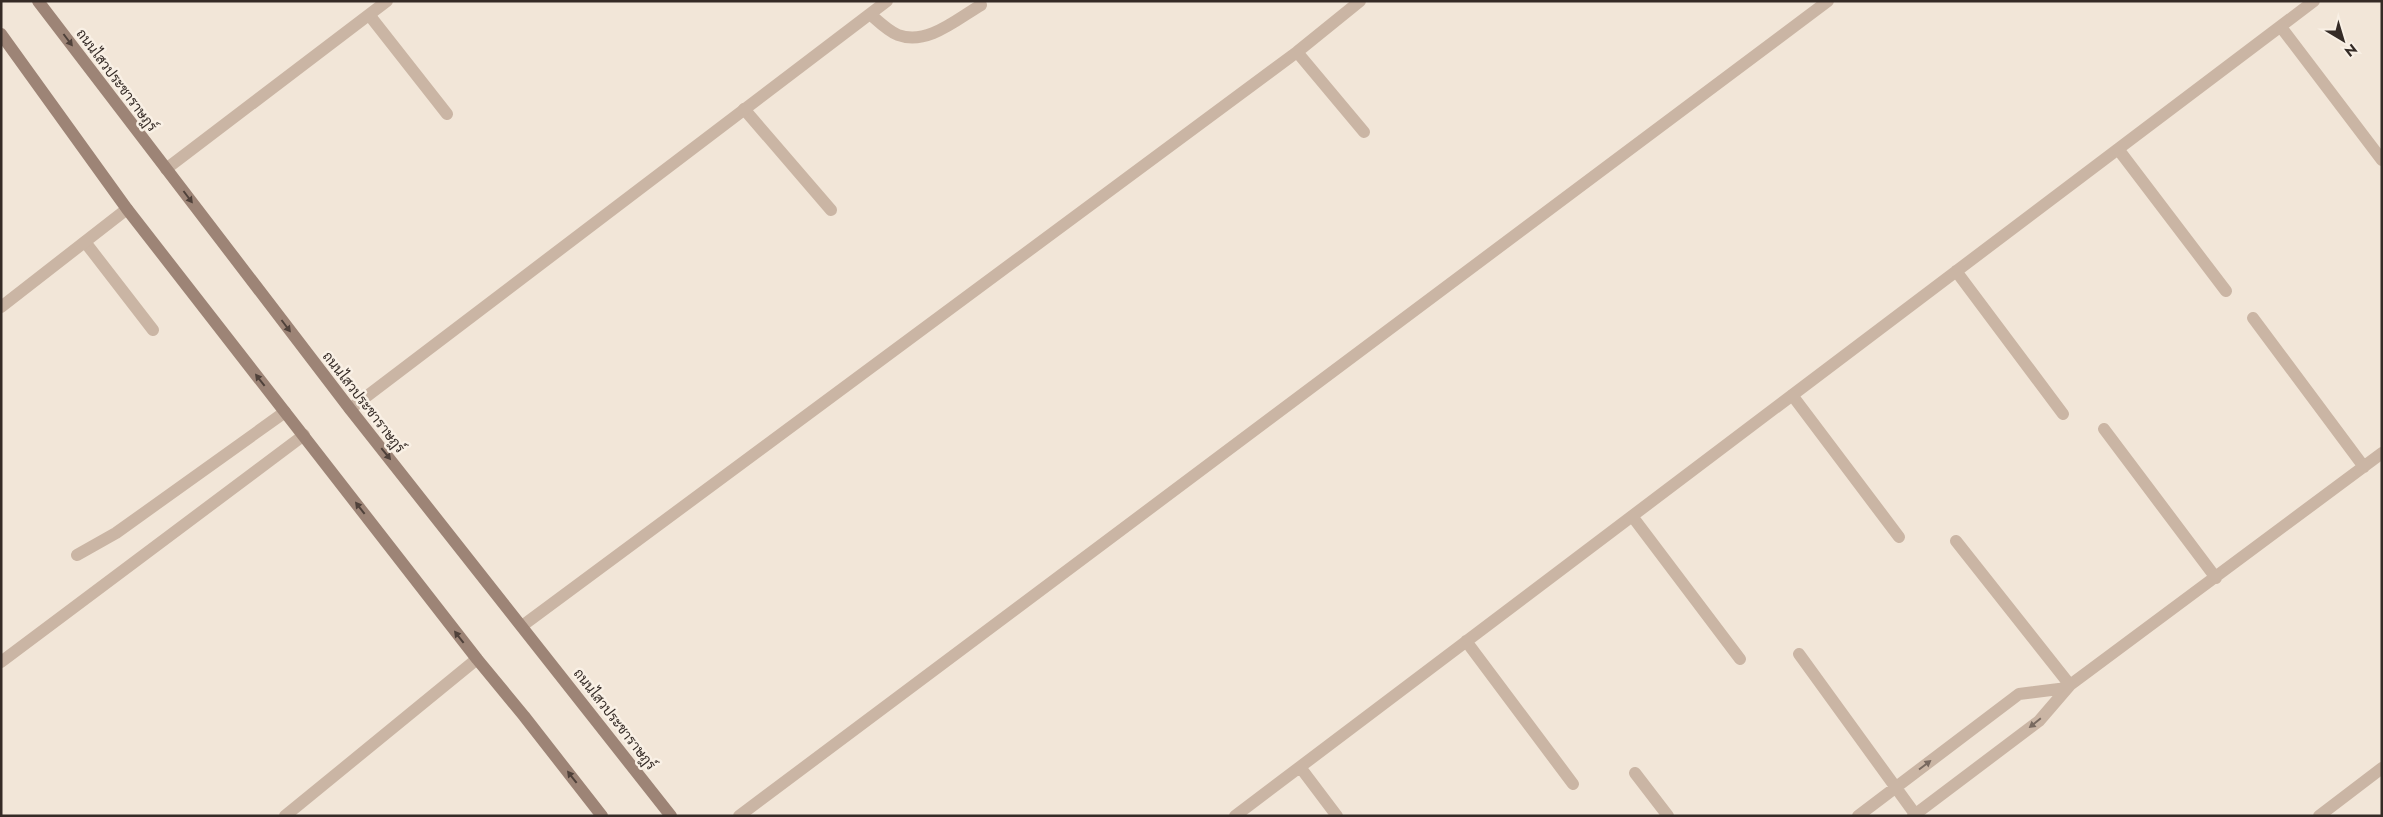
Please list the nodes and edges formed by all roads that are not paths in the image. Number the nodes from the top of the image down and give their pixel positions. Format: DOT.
graph roads {
  1 [pos="38,1"];
  2 [pos="387,1"];
  3 [pos="887,1"];
  4 [pos="1360,1"];
  5 [pos="1828,1"];
  6 [pos="2314,1"];
  7 [pos="982,5"];
  8 [pos="870,14"];
  9 [pos="370,16"];
  10 [pos="2281,26"];
  11 [pos="1,34"];
  12 [pos="1296,52"];
  13 [pos="744,109"];
  14 [pos="447,114"];
  15 [pos="1364,132"];
  16 [pos="2118,149"];
  17 [pos="2382,160"];
  18 [pos="166,169"];
  19 [pos="127,209"];
  20 [pos="831,210"];
  21 [pos="86,242"];
  22 [pos="1956,271"];
  23 [pos="2226,291"];
  24 [pos="1,307"];
  25 [pos="2253,318"];
  26 [pos="153,330"];
  27 [pos="1792,395"];
  28 [pos="350,409"];
  29 [pos="285,412"];
  30 [pos="2063,414"];
  31 [pos="2104,429"];
  32 [pos="304,435"];
  33 [pos="2382,453"];
  34 [pos="2364,467"];
  35 [pos="1632,516"];
  36 [pos="1899,537"];
  37 [pos="1956,541"];
  38 [pos="77,555"];
  39 [pos="2216,578"];
  40 [pos="522,626"];
  41 [pos="1466,641"];
  42 [pos="1799,654"];
  43 [pos="477,659"];
  44 [pos="1740,659"];
  45 [pos="1,662"];
  46 [pos="2069,686"];
  47 [pos="1300,767"];
  48 [pos="2382,768"];
  49 [pos="1635,773"];
  50 [pos="1573,784"];
  51 [pos="1896,787"];
  52 [pos="1914,815"];
  53 [pos="284,816"];
  54 [pos="602,816"];
  55 [pos="672,816"];
  56 [pos="739,816"];
  57 [pos="1235,816"];
  58 [pos="1337,816"];
  59 [pos="1668,816"];
  60 [pos="1858,816"];
  61 [pos="2319,816"];
  1 -- 18 [label="main road, ถนนไสวประชาราษฎร์, one-way"];
  2 -- 9 [label="street"];
  3 -- 8 [label="street"];
  4 -- 12 [label="street"];
  5 -- 56 [label="street"];
  6 -- 10 [label="street"];
  7 -- 8 [label="street"];
  8 -- 13 [label="street"];
  9 -- 14 [label="street"];
  9 -- 18 [label="street"];
  10 -- 16 [label="street"];
  10 -- 17 [label="street"];
  11 -- 19 [label="main road"];
  12 -- 15 [label="street"];
  12 -- 40 [label="street"];
  13 -- 20 [label="street"];
  13 -- 28 [label="street"];
  16 -- 22 [label="street"];
  16 -- 23 [label="street"];
  18 -- 28 [label="main road, ถนนไสวประชาราษฎร์, one-way"];
  19 -- 21 [label="street"];
  29 -- 19 [label="main road, one-way"];
  21 -- 24 [label="street"];
  21 -- 26 [label="street"];
  22 -- 27 [label="street"];
  22 -- 30 [label="street"];
  25 -- 34 [label="street"];
  27 -- 35 [label="street"];
  27 -- 36 [label="street"];
  28 -- 40 [label="main road, ถนนไสวประชาราษฎร์, one-way"];
  29 -- 32 [label="main road"];
  29 -- 38 [label="street"];
  31 -- 39 [label="street"];
  43 -- 32 [label="main road, one-way"];
  32 -- 45 [label="street"];
  33 -- 34 [label="street"];
  34 -- 39 [label="street"];
  35 -- 41 [label="street"];
  35 -- 44 [label="street"];
  37 -- 46 [label="street"];
  39 -- 46 [label="street"];
  40 -- 55 [label="main road, ถนนไสวประชาราษฎร์"];
  41 -- 47 [label="street"];
  41 -- 50 [label="street"];
  42 -- 51 [label="street"];
  43 -- 53 [label="street"];
  54 -- 43 [label="main road, one-way"];
  51 -- 46 [label="street, one-way"];
  46 -- 52 [label="street, one-way"];
  47 -- 57 [label="street"];
  47 -- 58 [label="street"];
  48 -- 61 [label="street"];
  49 -- 59 [label="street"];
  51 -- 52 [label="street"];
  51 -- 60 [label="street"];
}
